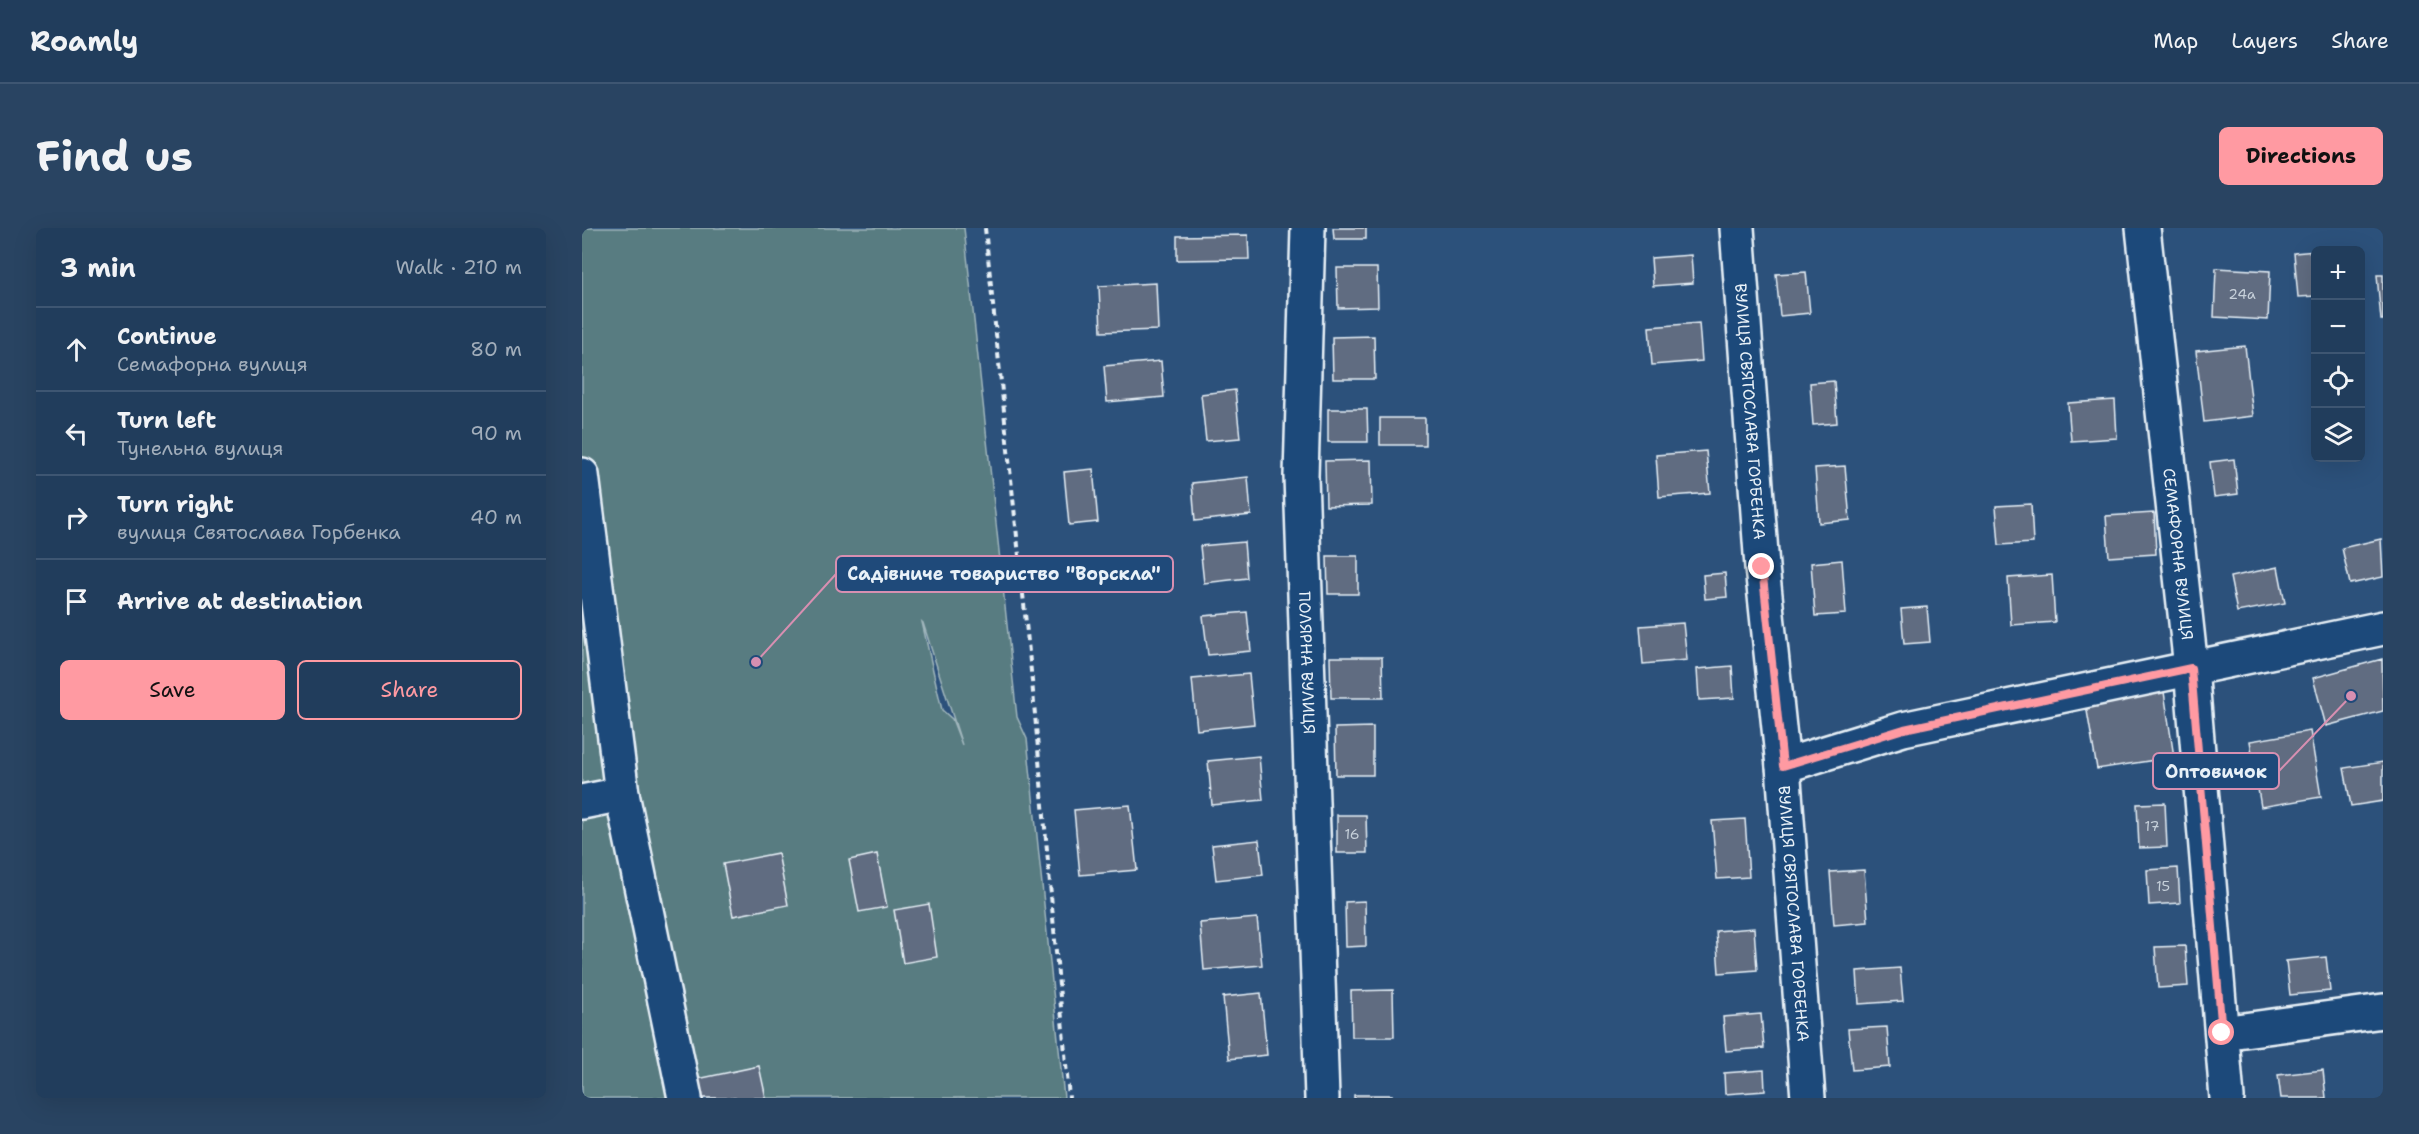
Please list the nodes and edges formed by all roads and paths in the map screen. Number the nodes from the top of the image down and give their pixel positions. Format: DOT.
graph roads {
  1 [pos="985,228"];
  2 [pos="1308,228"];
  3 [pos="1737,228"];
  4 [pos="2144,228"];
  5 [pos="583,493"];
  6 [pos="2383,628"];
  7 [pos="2191,668"];
  8 [pos="1783,766"];
  9 [pos="622,794"];
  10 [pos="582,802"];
  11 [pos="2383,1011"];
  12 [pos="2222,1033"];
  13 [pos="685,1098"];
  14 [pos="1069,1098"];
  15 [pos="1322,1098"];
  16 [pos="1809,1098"];
  17 [pos="2227,1098"];
  1 -- 14 [label="path"];
  2 -- 15 [label="street, ПОЛЯРНА ВУЛИЦЯ"];
  3 -- 8 [label="street, ВУЛИЦЯ СВЯТОСЛАВА ГОРБЕНКА"];
  4 -- 7 [label="street, СЕМАФОРНА ВУЛИЦЯ"];
  5 -- 9 [label="street"];
  6 -- 7 [label="street"];
  7 -- 8 [label="street"];
  7 -- 12 [label="street, СЕМАФОРНА ВУЛИЦЯ"];
  8 -- 16 [label="street, ВУЛИЦЯ СВЯТОСЛАВА ГОРБЕНКА"];
  9 -- 10 [label="street"];
  9 -- 13 [label="street"];
  11 -- 12 [label="street"];
  12 -- 17 [label="street, СЕМАФОРНА ВУЛИЦЯ"];
}
